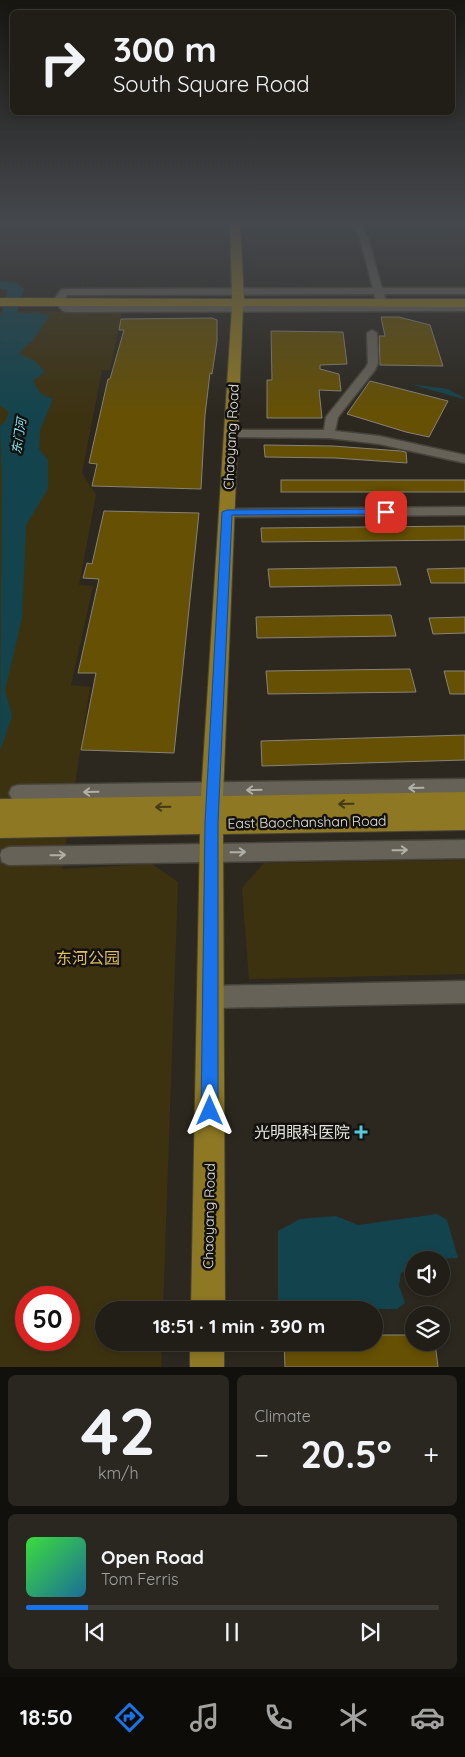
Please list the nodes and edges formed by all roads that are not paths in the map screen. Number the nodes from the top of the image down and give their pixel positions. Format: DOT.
graph roads {
  1 [pos="237,287"];
  2 [pos="377,287"];
  3 [pos="465,291"];
  4 [pos="380,297"];
  5 [pos="465,297"];
  6 [pos="238,300"];
  7 [pos="0,302"];
  8 [pos="465,303"];
  9 [pos="465,308"];
  10 [pos="372,333"];
  11 [pos="231,434"];
  12 [pos="329,434"];
  13 [pos="465,459"];
  14 [pos="465,511"];
  15 [pos="227,512"];
  16 [pos="465,787"];
  17 [pos="18,793"];
  18 [pos="465,802"];
  19 [pos="212,807"];
  20 [pos="0,809"];
  21 [pos="465,820"];
  22 [pos="0,827"];
  23 [pos="465,849"];
  24 [pos="211,853"];
  25 [pos="9,856"];
  26 [pos="465,992"];
  27 [pos="211,997"];
  28 [pos="208,1301"];
  29 [pos="207,1351"];
  30 [pos="207,1367"];
  1 -- 6 [label="main road, Chaoyang Road"];
  2 -- 4 [label="street"];
  3 -- 4 [label="street"];
  4 -- 5 [label="main road"];
  4 -- 6 [label="main road"];
  4 -- 8 [label="main road"];
  6 -- 7 [label="main road"];
  6 -- 9 [label="street"];
  6 -- 11 [label="main road, Chaoyang Road"];
  10 -- 12 [label="street"];
  11 -- 12 [label="street"];
  11 -- 15 [label="main road, Chaoyang Road"];
  12 -- 13 [label="street"];
  14 -- 15 [label="street"];
  15 -- 19 [label="main road, Chaoyang Road"];
  16 -- 19 [label="street, one-way"];
  19 -- 17 [label="street, one-way"];
  18 -- 19 [label="main road, East Baochanshan Road, one-way"];
  19 -- 20 [label="main road, East Baochanshan Road, one-way"];
  19 -- 21 [label="main road, East Baochanshan Road"];
  19 -- 22 [label="main road, East Baochanshan Road"];
  19 -- 24 [label="main road, Chaoyang Road"];
  24 -- 23 [label="street, one-way"];
  25 -- 24 [label="street, one-way"];
  24 -- 27 [label="main road, Chaoyang Road"];
  26 -- 27 [label="street"];
  27 -- 28 [label="main road, Chaoyang Road"];
  29 -- 30 [label="main road"];
}
